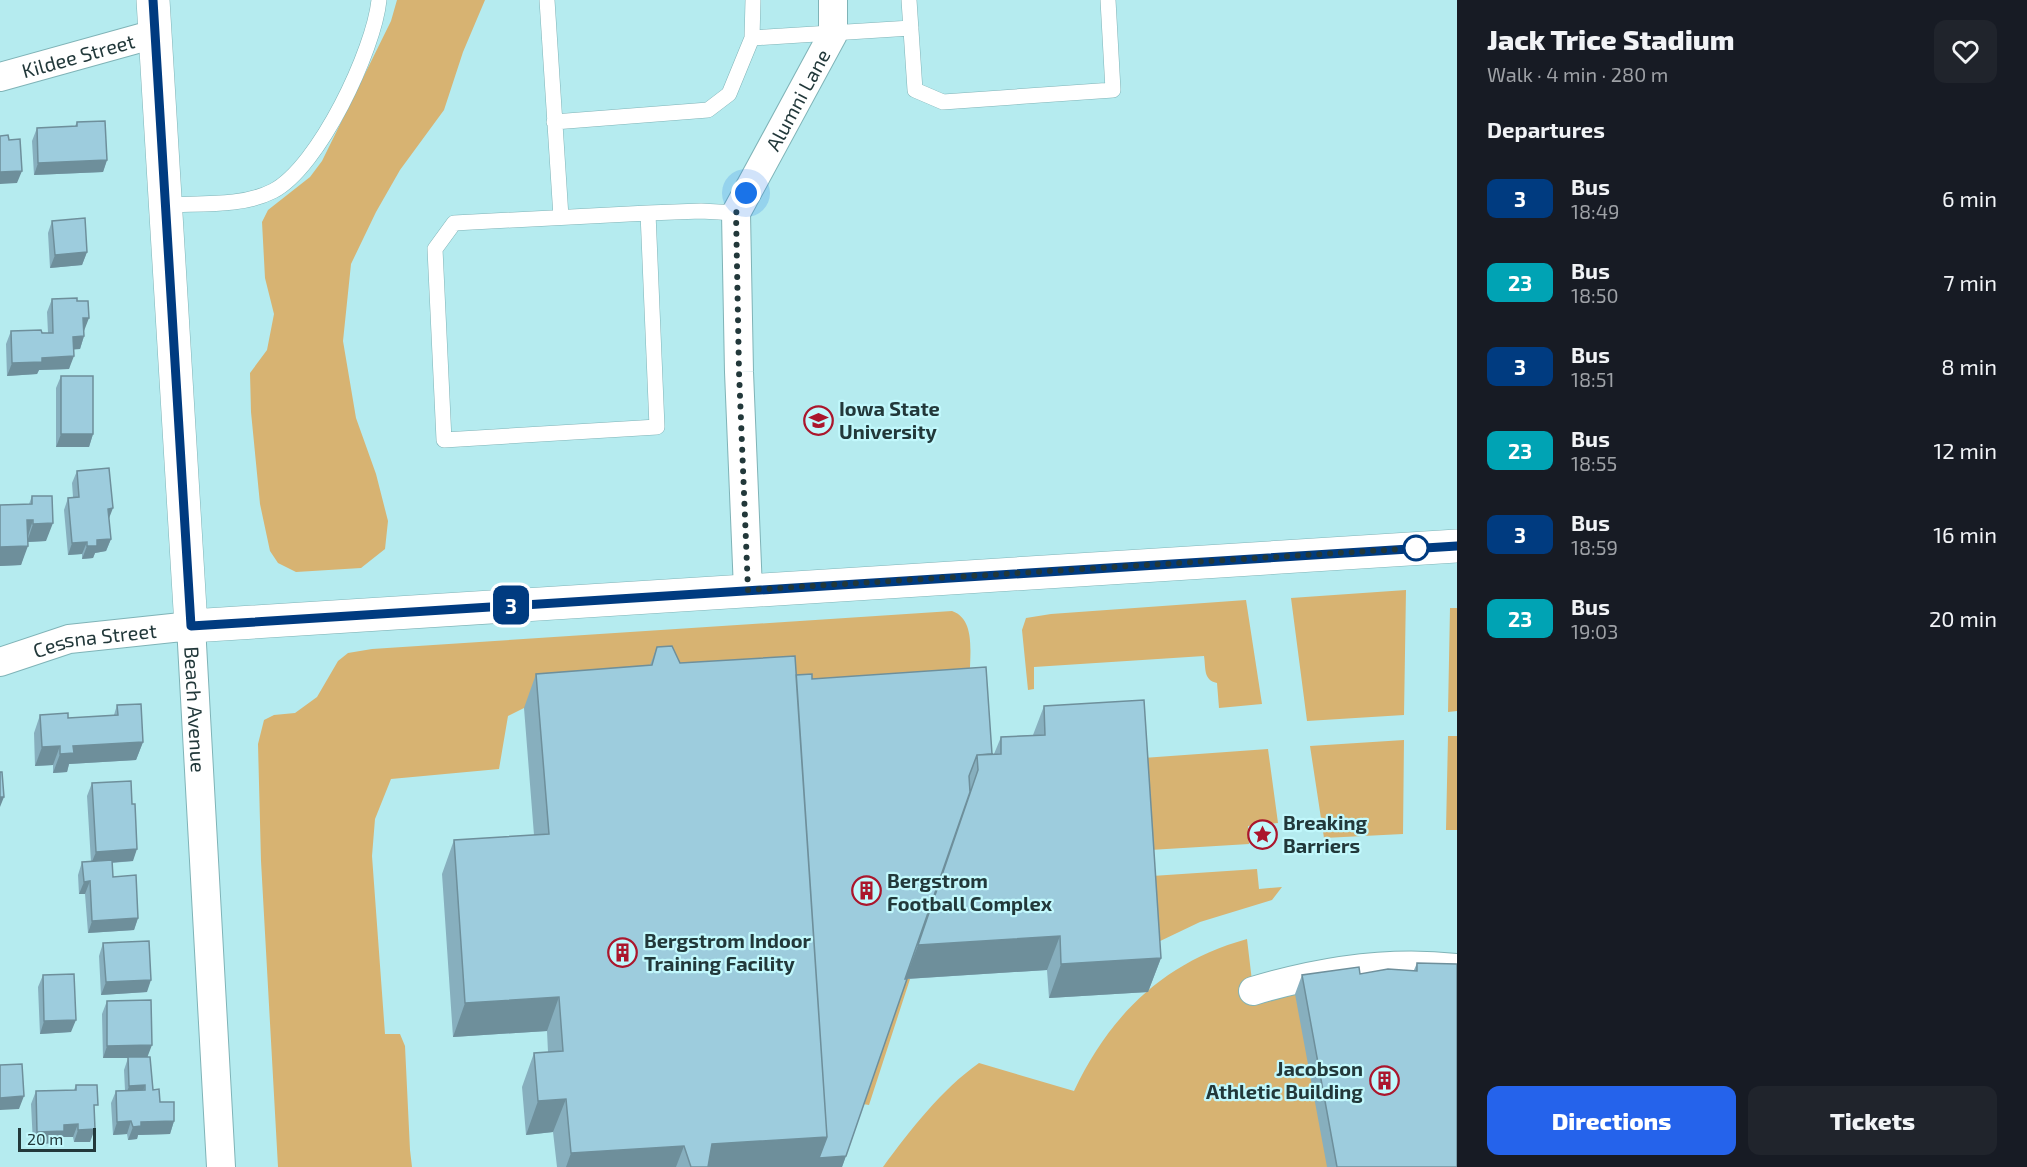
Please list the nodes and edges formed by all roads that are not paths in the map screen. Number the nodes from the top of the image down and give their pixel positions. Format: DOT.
graph roads {
  1 [pos="153,0"];
  2 [pos="379,0"];
  3 [pos="547,0"];
  4 [pos="753,0"];
  5 [pos="833,0"];
  6 [pos="909,0"];
  7 [pos="1108,0"];
  8 [pos="911,28"];
  9 [pos="155,34"];
  10 [pos="833,34"];
  11 [pos="752,38"];
  12 [pos="0,77"];
  13 [pos="554,122"];
  14 [pos="165,204"];
  15 [pos="648,213"];
  16 [pos="736,213"];
  17 [pos="561,217"];
  18 [pos="1457,546"];
  19 [pos="748,590"];
  20 [pos="191,626"];
  21 [pos="0,662"];
  22 [pos="1457,968"];
  23 [pos="1253,991"];
  24 [pos="221,1167"];
  1 -- 9 [label="street, Beach Avenue"];
  2 -- 14 [label="lane"];
  3 -- 13 [label="lane"];
  4 -- 11 [label="lane"];
  5 -- 10 [label="street, Alumni Lane"];
  6 -- 8 [label="lane"];
  7 -- 8 [label="lane"];
  8 -- 10 [label="lane"];
  9 -- 12 [label="street, Kildee Street"];
  9 -- 14 [label="street, Beach Avenue"];
  10 -- 11 [label="lane"];
  10 -- 16 [label="street, Alumni Lane"];
  11 -- 13 [label="lane"];
  13 -- 17 [label="lane"];
  14 -- 20 [label="street, Beach Avenue"];
  15 -- 16 [label="lane"];
  15 -- 17 [label="lane"];
  15 -- 17 [label="lane"];
  16 -- 19 [label="street, Alumni Lane"];
  18 -- 19 [label="street"];
  19 -- 20 [label="street"];
  20 -- 21 [label="street, Cessna Street"];
  20 -- 24 [label="street, Beach Avenue"];
  22 -- 23 [label="street"];
}
